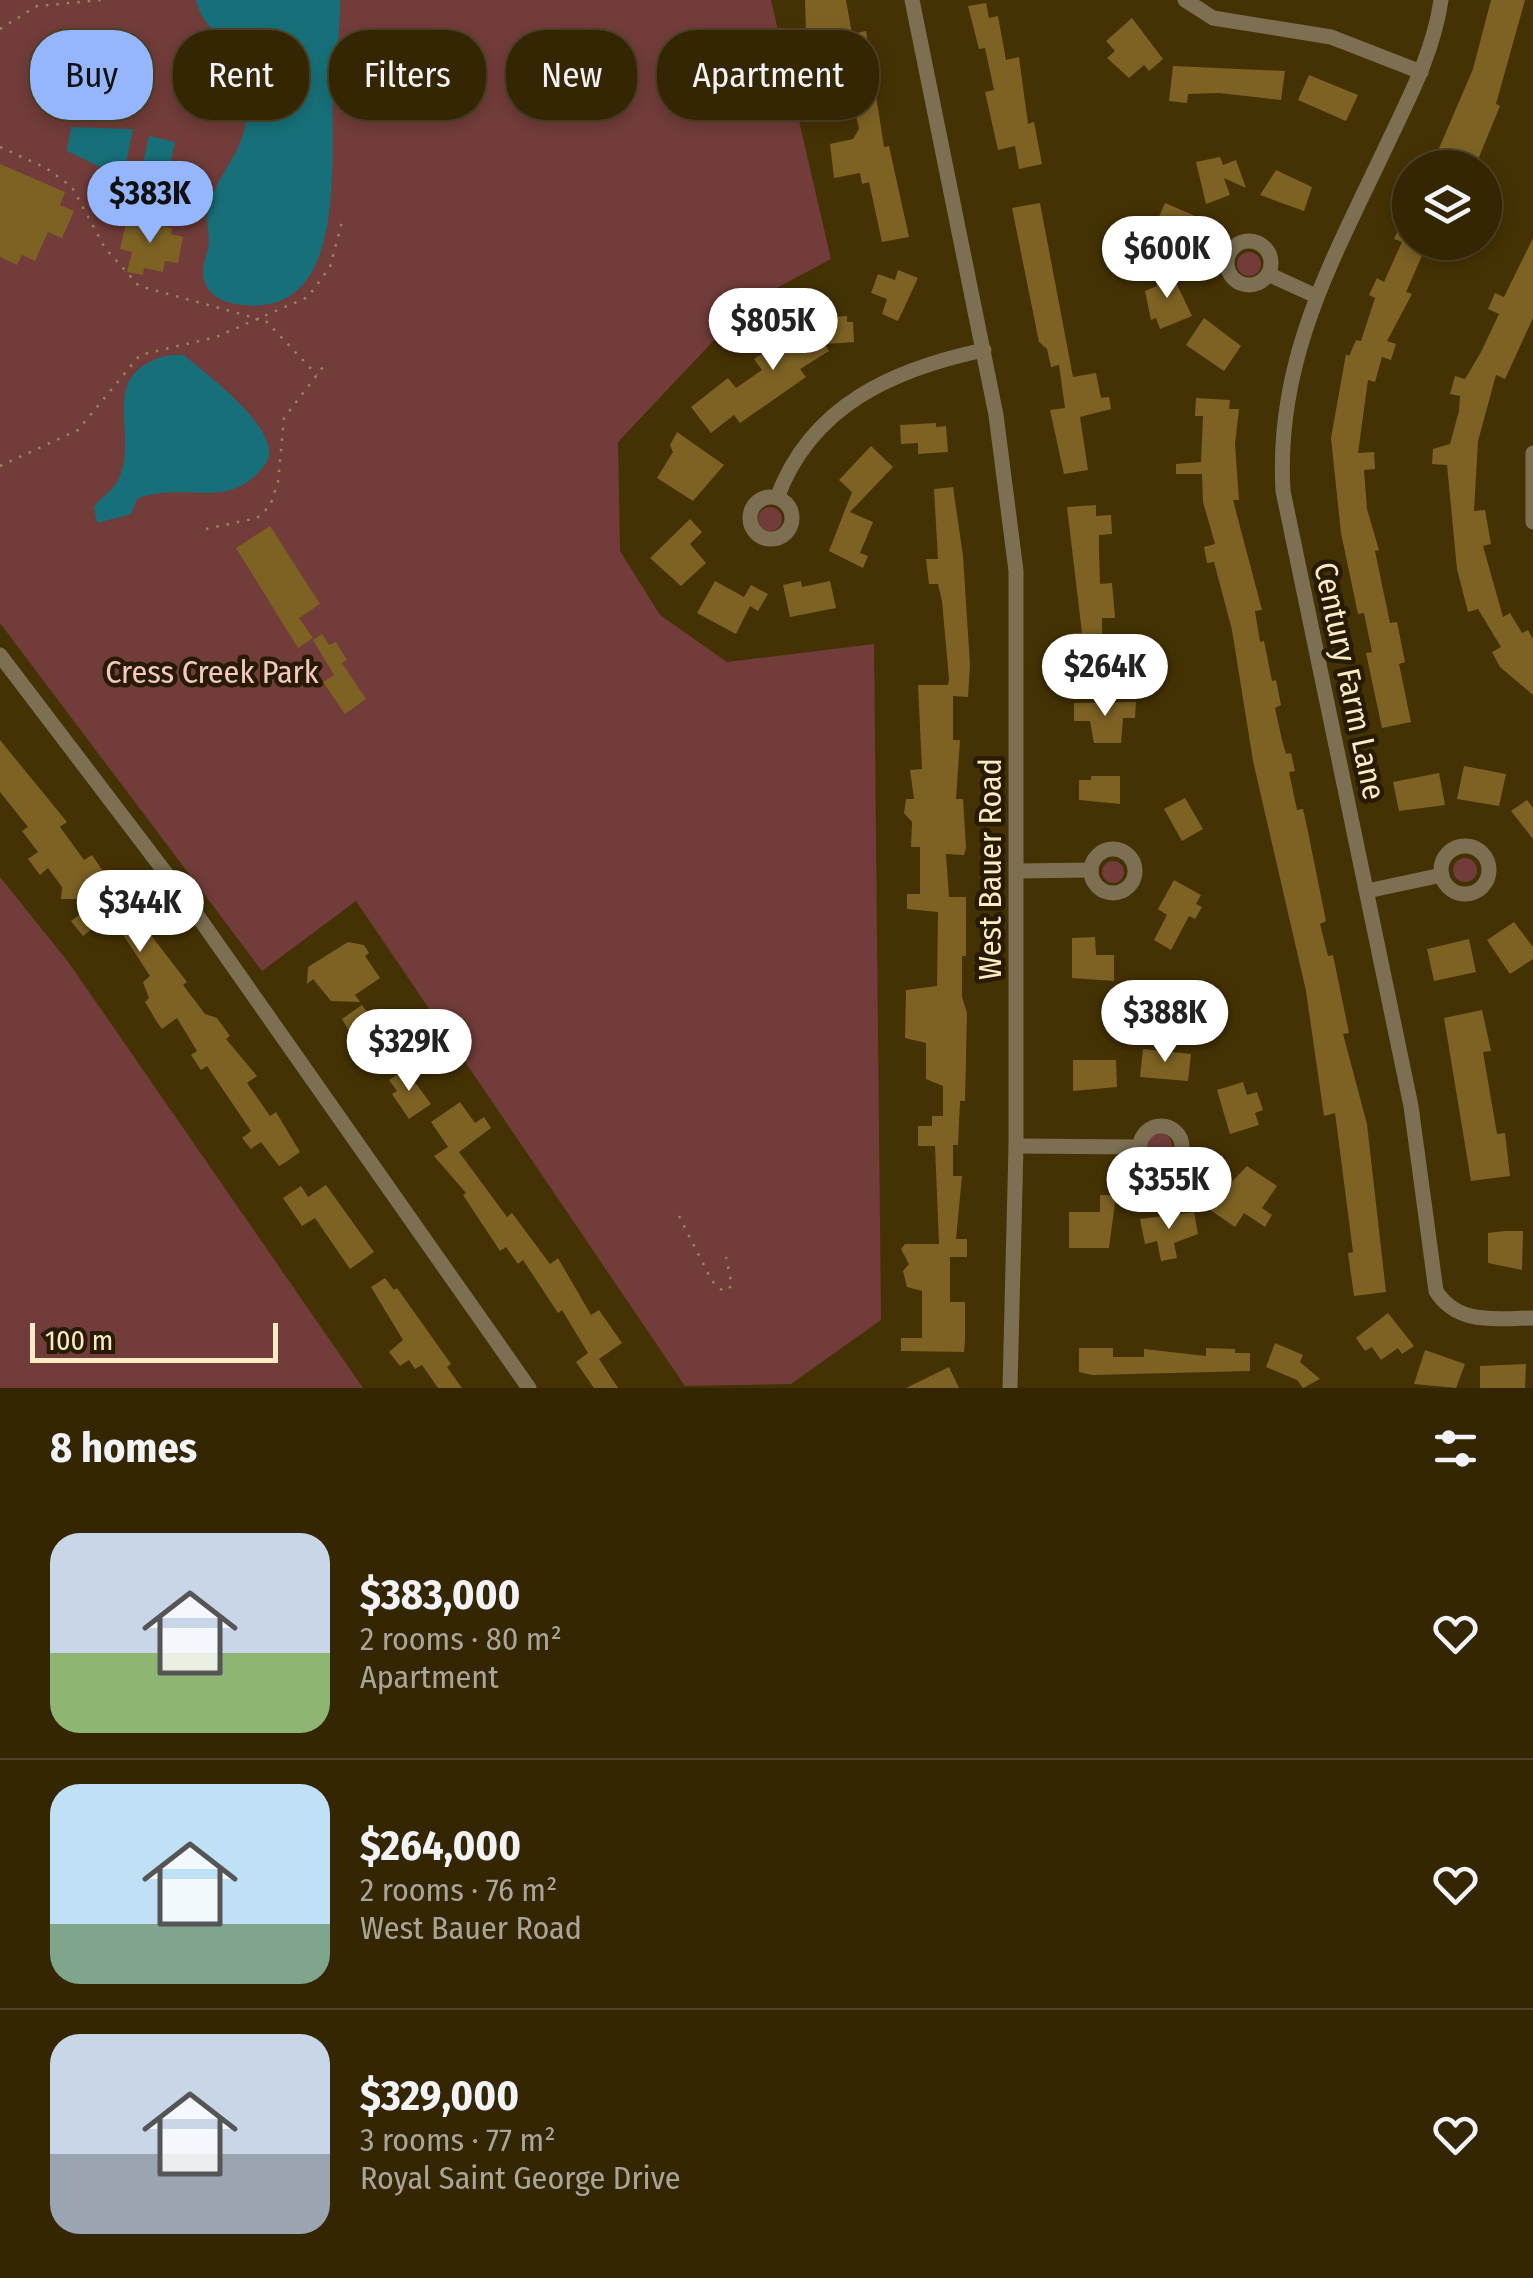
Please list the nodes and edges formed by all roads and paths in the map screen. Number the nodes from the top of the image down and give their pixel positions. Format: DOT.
graph roads {
  1 [pos="102,0"];
  2 [pos="912,0"];
  3 [pos="1185,0"];
  4 [pos="1442,0"];
  5 [pos="0,29"];
  6 [pos="1421,72"];
  7 [pos="0,147"];
  8 [pos="343,218"];
  9 [pos="1268,274"];
  10 [pos="1316,296"];
  11 [pos="263,320"];
  12 [pos="984,350"];
  13 [pos="326,362"];
  14 [pos="317,375"];
  15 [pos="1533,452"];
  16 [pos="0,466"];
  17 [pos="778,498"];
  18 [pos="1533,522"];
  19 [pos="206,529"];
  20 [pos="0,655"];
  21 [pos="1090,870"];
  22 [pos="1018,871"];
  23 [pos="1442,875"];
  24 [pos="1367,891"];
  25 [pos="1016,1146"];
  26 [pos="1139,1147"];
  27 [pos="679,1216"];
  28 [pos="726,1258"];
  29 [pos="1533,1318"];
  30 [pos="529,1388"];
  31 [pos="1010,1388"];
  1 -- 5 [label="path"];
  2 -- 12 [label="street, West Bauer Road"];
  3 -- 6 [label="street"];
  4 -- 6 [label="street, Century Farm Lane"];
  6 -- 10 [label="street, Century Farm Lane"];
  7 -- 11 [label="path"];
  8 -- 11 [label="path"];
  9 -- 10 [label="street"];
  10 -- 24 [label="street, Century Farm Lane"];
  11 -- 14 [label="path"];
  11 -- 16 [label="path"];
  12 -- 17 [label="street"];
  12 -- 22 [label="street, West Bauer Road"];
  13 -- 14 [label="path"];
  14 -- 19 [label="path"];
  15 -- 18 [label="street"];
  20 -- 30 [label="street"];
  21 -- 22 [label="street"];
  22 -- 25 [label="street, West Bauer Road"];
  23 -- 24 [label="street"];
  24 -- 29 [label="street, Century Farm Lane"];
  25 -- 26 [label="street"];
  25 -- 31 [label="street, West Bauer Road"];
  27 -- 28 [label="path"];
}
